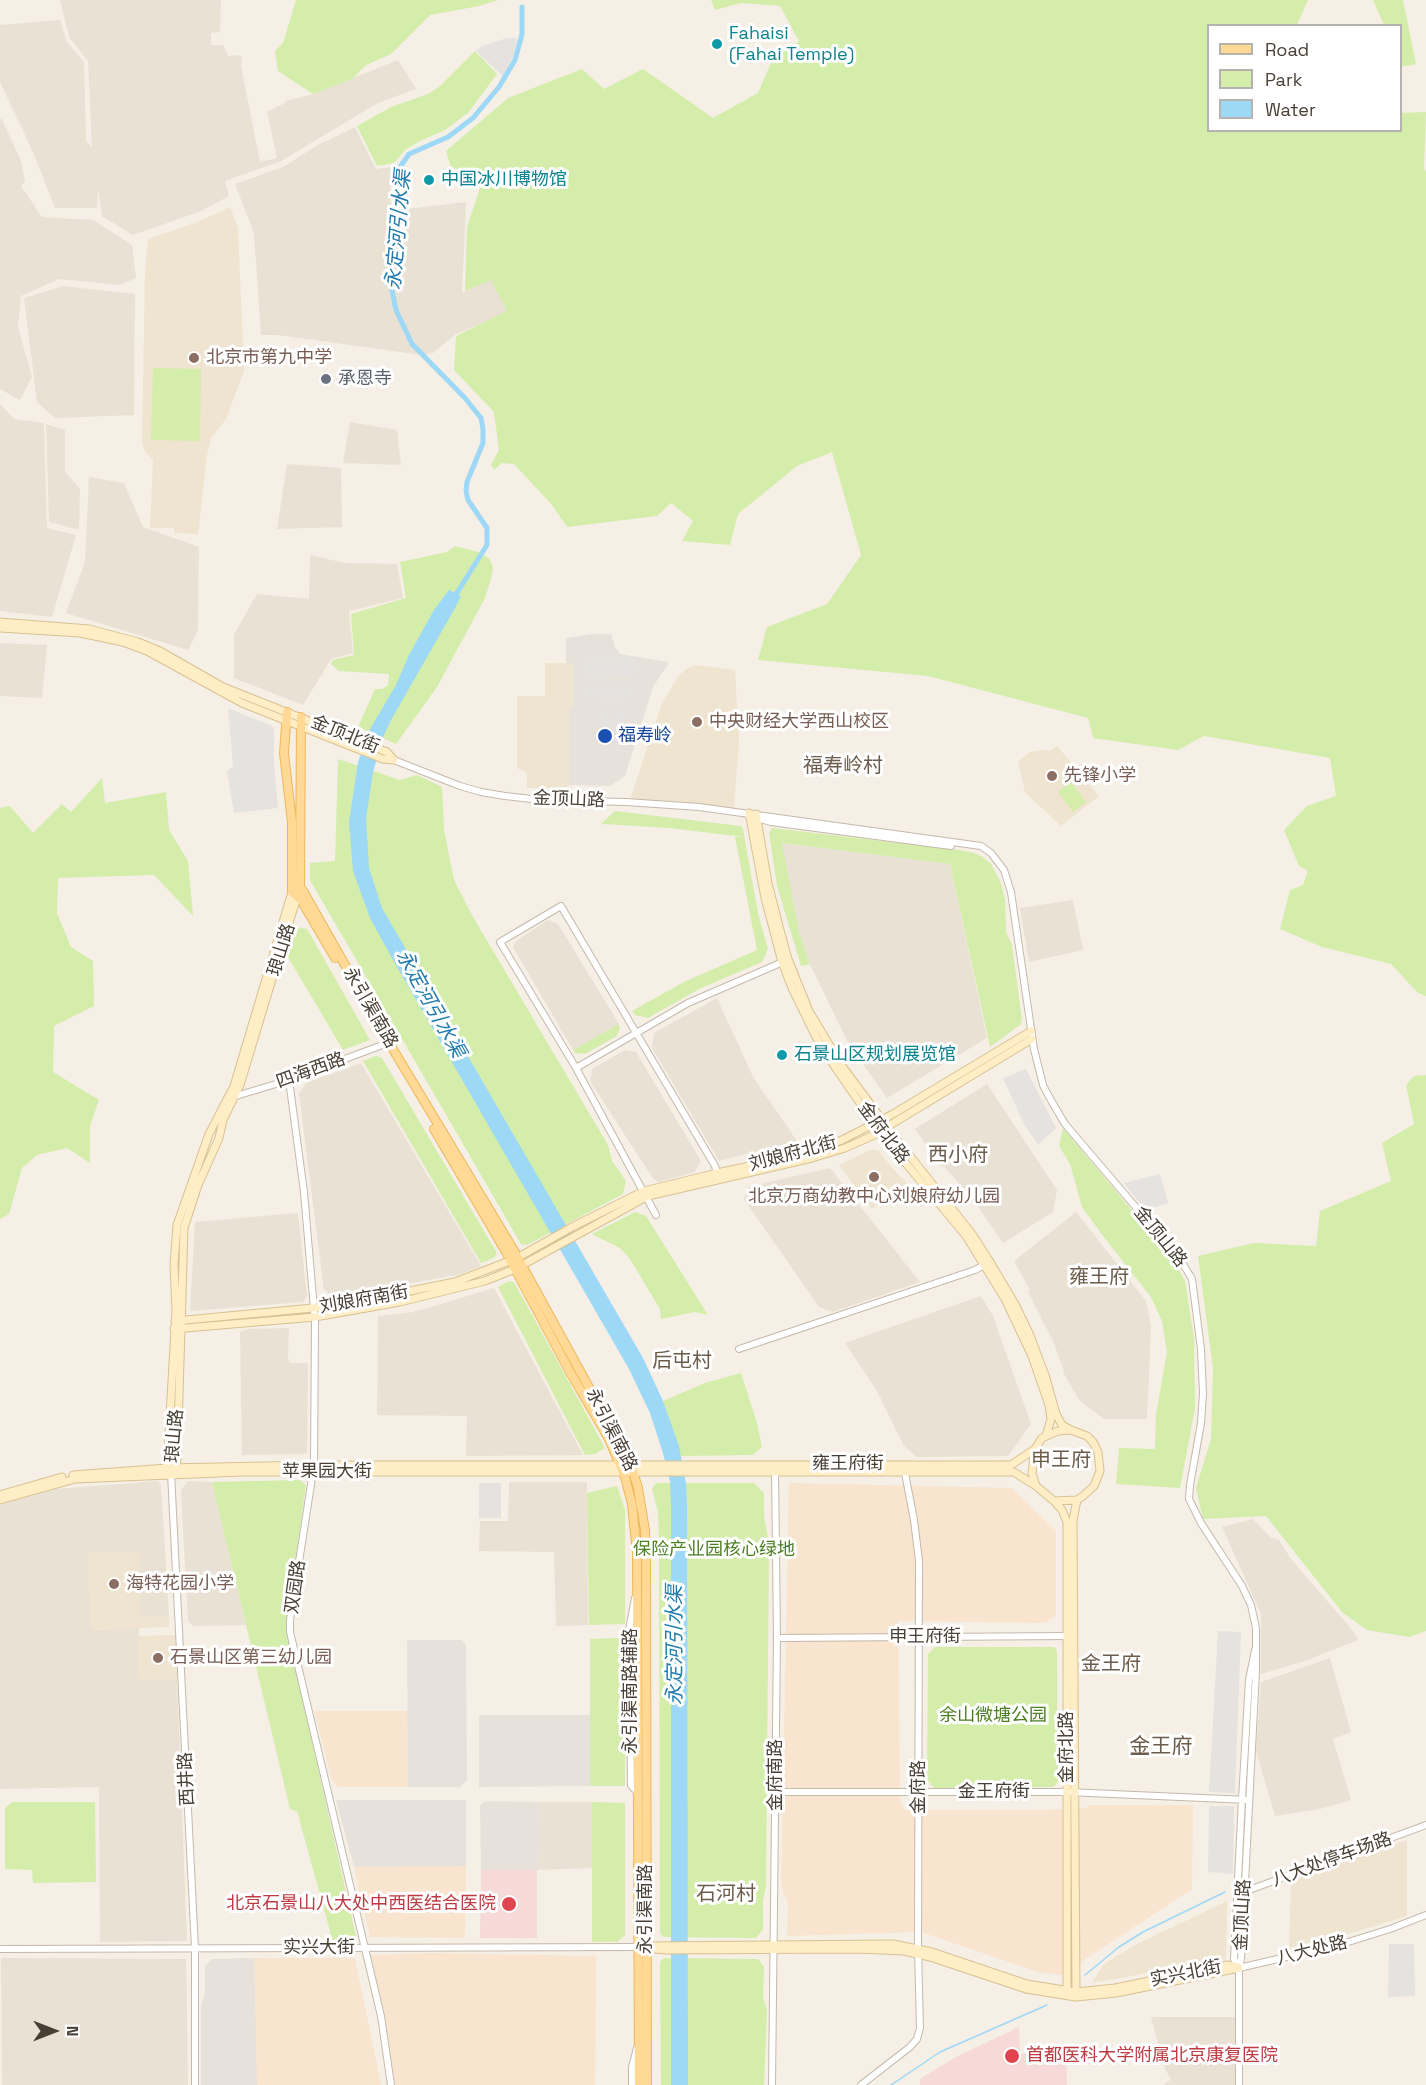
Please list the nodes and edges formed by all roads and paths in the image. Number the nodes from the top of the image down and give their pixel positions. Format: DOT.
graph roads {
  1 [pos="0,622"];
  2 [pos="0,628"];
  3 [pos="286,715"];
  4 [pos="300,721"];
  5 [pos="394,760"];
  6 [pos="754,815"];
  7 [pos="300,887"];
  8 [pos="295,894"];
  9 [pos="785,961"];
  10 [pos="1031,1030"];
  11 [pos="635,1034"];
  12 [pos="1032,1040"];
  13 [pos="385,1044"];
  14 [pos="576,1068"];
  15 [pos="289,1080"];
  16 [pos="236,1096"];
  17 [pos="883,1120"];
  18 [pos="875,1124"];
  19 [pos="888,1127"];
  20 [pos="880,1132"];
  21 [pos="717,1173"];
  22 [pos="646,1194"];
  23 [pos="656,1215"];
  24 [pos="516,1263"];
  25 [pos="988,1263"];
  26 [pos="314,1309"];
  27 [pos="315,1317"];
  28 [pos="178,1325"];
  29 [pos="740,1349"];
  30 [pos="1071,1430"];
  31 [pos="1046,1436"];
  32 [pos="1035,1449"];
  33 [pos="314,1468"];
  34 [pos="775,1468"];
  35 [pos="904,1468"];
  36 [pos="622,1469"];
  37 [pos="632,1469"];
  38 [pos="656,1469"];
  39 [pos="171,1470"];
  40 [pos="1036,1486"];
  41 [pos="0,1495"];
  42 [pos="0,1500"];
  43 [pos="1077,1500"];
  44 [pos="1054,1501"];
  45 [pos="1070,1636"];
  46 [pos="919,1637"];
  47 [pos="777,1638"];
  48 [pos="776,1792"];
  49 [pos="919,1792"];
  50 [pos="1070,1792"];
  51 [pos="1245,1799"];
  52 [pos="1426,1824"];
  53 [pos="1241,1893"];
  54 [pos="1426,1915"];
  55 [pos="364,1947"];
  56 [pos="638,1947"];
  57 [pos="647,1947"];
  58 [pos="195,1948"];
  59 [pos="774,1948"];
  60 [pos="0,1949"];
  61 [pos="918,1951"];
  62 [pos="1239,1968"];
  63 [pos="1067,1994"];
  64 [pos="1076,1994"];
  65 [pos="638,2044"];
  66 [pos="195,2085"];
  67 [pos="391,2085"];
  68 [pos="632,2085"];
  69 [pos="639,2085"];
  70 [pos="647,2085"];
  71 [pos="772,2085"];
  72 [pos="861,2085"];
  73 [pos="1239,2085"];
  1 -- 3 [label="main road, 金顶北街"];
  2 -- 3 [label="main road, 金顶北街"];
  3 -- 4 [label="main road, 金顶北街"];
  3 -- 8 [label="main road"];
  4 -- 5 [label="main road, 金顶北街"];
  4 -- 7 [label="main road"];
  5 -- 6 [label="street, 金顶山路"];
  6 -- 9 [label="main road, 金府北路"];
  6 -- 10 [label="street, 金顶山路"];
  7 -- 8 [label="main road"];
  7 -- 24 [label="main road, 永引渠南路"];
  8 -- 13 [label="main road, 永引渠南路"];
  8 -- 16 [label="main road, 琅山路"];
  8 -- 28 [label="main road, 琅山路"];
  9 -- 11 [label="street"];
  9 -- 17 [label="main road, 金府北路"];
  9 -- 18 [label="main road, 金府北路"];
  10 -- 12 [label="street, 金顶山路"];
  10 -- 17 [label="main road, 刘娘府北街"];
  11 -- 14 [label="street"];
  11 -- 14 [label="street"];
  11 -- 21 [label="street"];
  12 -- 19 [label="main road, 刘娘府北街"];
  12 -- 51 [label="street, 金顶山路"];
  13 -- 15 [label="street, 四海西路"];
  13 -- 24 [label="main road, 永引渠南路"];
  14 -- 22 [label="street"];
  15 -- 16 [label="street, 四海西路"];
  15 -- 26 [label="street, 双园路"];
  16 -- 28 [label="main road, 琅山路"];
  17 -- 18 [label="main road, 刘娘府北街"];
  17 -- 19 [label="main road, 金府北路"];
  18 -- 20 [label="main road, 金府北路"];
  18 -- 21 [label="main road, 刘娘府北街"];
  19 -- 20 [label="main road, 刘娘府北街"];
  19 -- 25 [label="main road, 金府北路"];
  20 -- 22 [label="main road, 刘娘府北街"];
  20 -- 25 [label="main road, 金府北路"];
  21 -- 22 [label="main road, 刘娘府北街"];
  22 -- 23 [label="street"];
  22 -- 24 [label="main road, 刘娘府北街"];
  24 -- 26 [label="main road, 刘娘府南街"];
  24 -- 27 [label="main road, 刘娘府南街"];
  24 -- 36 [label="main road, 永引渠南路"];
  24 -- 37 [label="main road, 永引渠南路"];
  25 -- 29 [label="street"];
  25 -- 30 [label="main road, 金府北路"];
  25 -- 31 [label="main road, 金府北路"];
  26 -- 27 [label="street, 双园路"];
  26 -- 28 [label="main road, 刘娘府南街"];
  27 -- 28 [label="main road, 刘娘府南街"];
  27 -- 33 [label="street, 双园路"];
  28 -- 39 [label="main road, 琅山路"];
  30 -- 31 [label="main road"];
  30 -- 43 [label="main road"];
  31 -- 32 [label="main road"];
  32 -- 35 [label="main road, 雍王府街"];
  32 -- 40 [label="main road"];
  33 -- 36 [label="main road, 苹果园大街"];
  33 -- 39 [label="main road, 苹果园大街"];
  33 -- 55 [label="street, 双园路"];
  34 -- 35 [label="main road, 雍王府街"];
  34 -- 38 [label="main road, 雍王府街"];
  34 -- 47 [label="street, 金府南路"];
  35 -- 40 [label="main road, 雍王府街"];
  35 -- 46 [label="street, 金府路"];
  36 -- 37 [label="main road, 苹果园大街"];
  36 -- 56 [label="main road, 永引渠南路"];
  37 -- 38 [label="main road, 苹果园大街"];
  37 -- 57 [label="main road, 永引渠南路"];
  39 -- 41 [label="main road, 苹果园大街"];
  39 -- 42 [label="main road, 苹果园大街"];
  39 -- 58 [label="street, 西井路"];
  40 -- 44 [label="main road"];
  43 -- 44 [label="main road"];
  43 -- 45 [label="main road, 金府北路"];
  44 -- 45 [label="main road, 金府北路"];
  45 -- 46 [label="street, 申王府街"];
  45 -- 50 [label="main road, 金府北路"];
  46 -- 47 [label="street, 申王府街"];
  46 -- 49 [label="street, 金府路"];
  47 -- 48 [label="street, 金府南路"];
  48 -- 49 [label="street, 金王府街"];
  48 -- 59 [label="street, 金府南路"];
  49 -- 50 [label="street, 金王府街"];
  49 -- 61 [label="street, 金府路"];
  50 -- 51 [label="street, 金王府街"];
  50 -- 63 [label="main road, 金府北路"];
  50 -- 64 [label="main road, 金府北路"];
  51 -- 53 [label="street, 金顶山路"];
  52 -- 53 [label="street, 八大处停车场路"];
  53 -- 62 [label="street, 金顶山路"];
  54 -- 62 [label="street, 八大处路"];
  55 -- 56 [label="street, 实兴大街"];
  55 -- 58 [label="street, 实兴大街"];
  55 -- 67 [label="street, 双园路"];
  56 -- 57 [label="main road, 实兴北街"];
  56 -- 65 [label="main road, 永引渠南路"];
  57 -- 59 [label="main road, 实兴北街"];
  57 -- 70 [label="main road, 永引渠南路"];
  58 -- 60 [label="street, 实兴大街"];
  58 -- 66 [label="street, 西井路"];
  59 -- 61 [label="main road, 实兴北街"];
  59 -- 71 [label="street, 金府南路"];
  61 -- 63 [label="main road, 实兴北街"];
  61 -- 72 [label="street, 金府路"];
  62 -- 64 [label="main road, 实兴北街"];
  62 -- 73 [label="street"];
  63 -- 64 [label="main road, 实兴北街"];
  65 -- 68 [label="street"];
  65 -- 69 [label="main road, 永引渠南路"];
}
